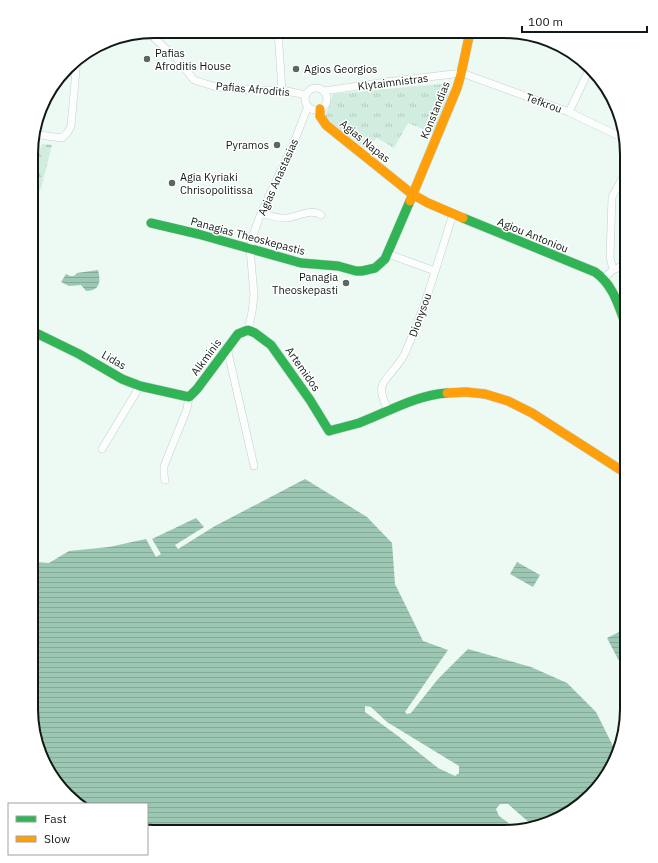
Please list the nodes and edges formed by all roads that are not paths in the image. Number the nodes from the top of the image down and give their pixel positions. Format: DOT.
graph roads {
  1 [pos="154,38"];
  2 [pos="278,38"];
  3 [pos="468,38"];
  4 [pos="76,69"];
  5 [pos="462,73"];
  6 [pos="588,74"];
  7 [pos="282,90"];
  8 [pos="324,91"];
  9 [pos="306,95"];
  10 [pos="308,106"];
  11 [pos="320,109"];
  12 [pos="569,112"];
  13 [pos="40,135"];
  14 [pos="619,136"];
  15 [pos="620,183"];
  16 [pos="403,188"];
  17 [pos="412,194"];
  18 [pos="261,213"];
  19 [pos="453,214"];
  20 [pos="321,215"];
  21 [pos="151,223"];
  22 [pos="250,248"];
  23 [pos="388,254"];
  24 [pos="620,267"];
  25 [pos="435,270"];
  26 [pos="613,270"];
  27 [pos="604,278"];
  28 [pos="620,310"];
  29 [pos="248,330"];
  30 [pos="38,334"];
  31 [pos="227,348"];
  32 [pos="140,386"];
  33 [pos="189,396"];
  34 [pos="388,410"];
  35 [pos="102,449"];
  36 [pos="254,466"];
  37 [pos="620,470"];
  38 [pos="165,480"];
  1 -- 7 [label="street, Pafias Afroditis"];
  2 -- 7 [label="street"];
  3 -- 5 [label="street, Konstandias"];
  4 -- 13 [label="street"];
  5 -- 8 [label="street, Klytaimnistras"];
  5 -- 12 [label="street, Tefkrou"];
  5 -- 17 [label="street, Konstandias"];
  6 -- 12 [label="street"];
  7 -- 9 [label="street, Pafias Afroditis"];
  8 -- 9 [label="street"];
  8 -- 11 [label="street"];
  9 -- 10 [label="street"];
  10 -- 11 [label="street"];
  10 -- 18 [label="street, Agias Anastasias"];
  11 -- 16 [label="street, Agias Napas"];
  12 -- 14 [label="street, Tefkrou"];
  15 -- 26 [label="street"];
  16 -- 17 [label="street, Agiou Antoniou"];
  17 -- 19 [label="street, Agiou Antoniou"];
  17 -- 23 [label="street, Panagias Theoskepastis"];
  18 -- 20 [label="street"];
  18 -- 22 [label="street, Agias Anastasias"];
  19 -- 25 [label="street, Dionysou"];
  19 -- 27 [label="street, Agiou Antoniou"];
  21 -- 22 [label="street, Panagias Theoskepastis"];
  22 -- 23 [label="street, Panagias Theoskepastis"];
  22 -- 29 [label="street"];
  23 -- 25 [label="street"];
  24 -- 26 [label="street"];
  25 -- 34 [label="street, Dionysou"];
  26 -- 27 [label="street"];
  27 -- 28 [label="street"];
  29 -- 31 [label="street, Alkminis"];
  29 -- 34 [label="street, Artemidos"];
  30 -- 32 [label="street, Lidas"];
  31 -- 33 [label="street, Alkminis"];
  31 -- 36 [label="street"];
  32 -- 33 [label="street, Lidas"];
  32 -- 35 [label="street"];
  33 -- 38 [label="street, Alkminis"];
  34 -- 37 [label="street"];
}
